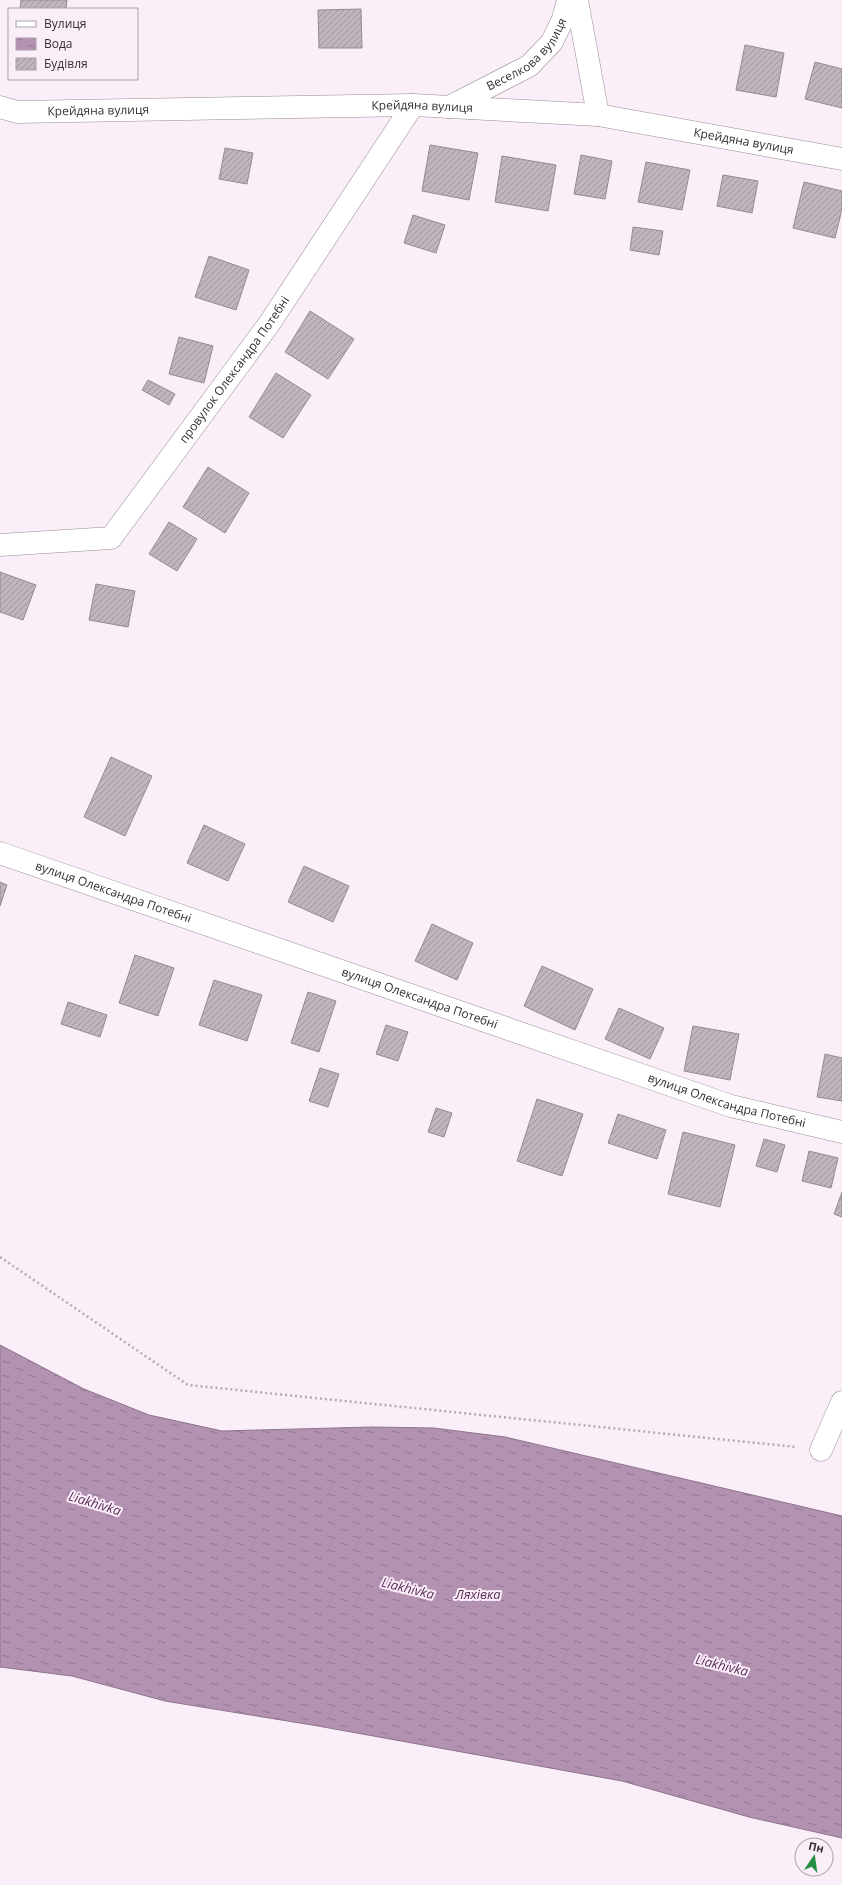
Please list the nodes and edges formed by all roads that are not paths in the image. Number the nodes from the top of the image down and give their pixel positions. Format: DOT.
graph roads {
  1 [pos="568,0"];
  2 [pos="577,0"];
  3 [pos="413,105"];
  4 [pos="0,107"];
  5 [pos="449,107"];
  6 [pos="598,114"];
  7 [pos="842,159"];
  8 [pos="0,545"];
  9 [pos="0,853"];
  10 [pos="842,1132"];
  11 [pos="842,1402"];
  12 [pos="821,1450"];
  1 -- 5 [label="street, Веселкова вулиця"];
  2 -- 6 [label="street, Веселкова вулиця"];
  3 -- 4 [label="street, Крейдяна вулиця"];
  3 -- 5 [label="street, Крейдяна вулиця"];
  3 -- 8 [label="street, провулок Олександра Потебні"];
  5 -- 6 [label="street, Крейдяна вулиця"];
  6 -- 7 [label="street, Крейдяна вулиця"];
  9 -- 10 [label="street, вулиця Олександра Потебні"];
  11 -- 12 [label="street"];
}
